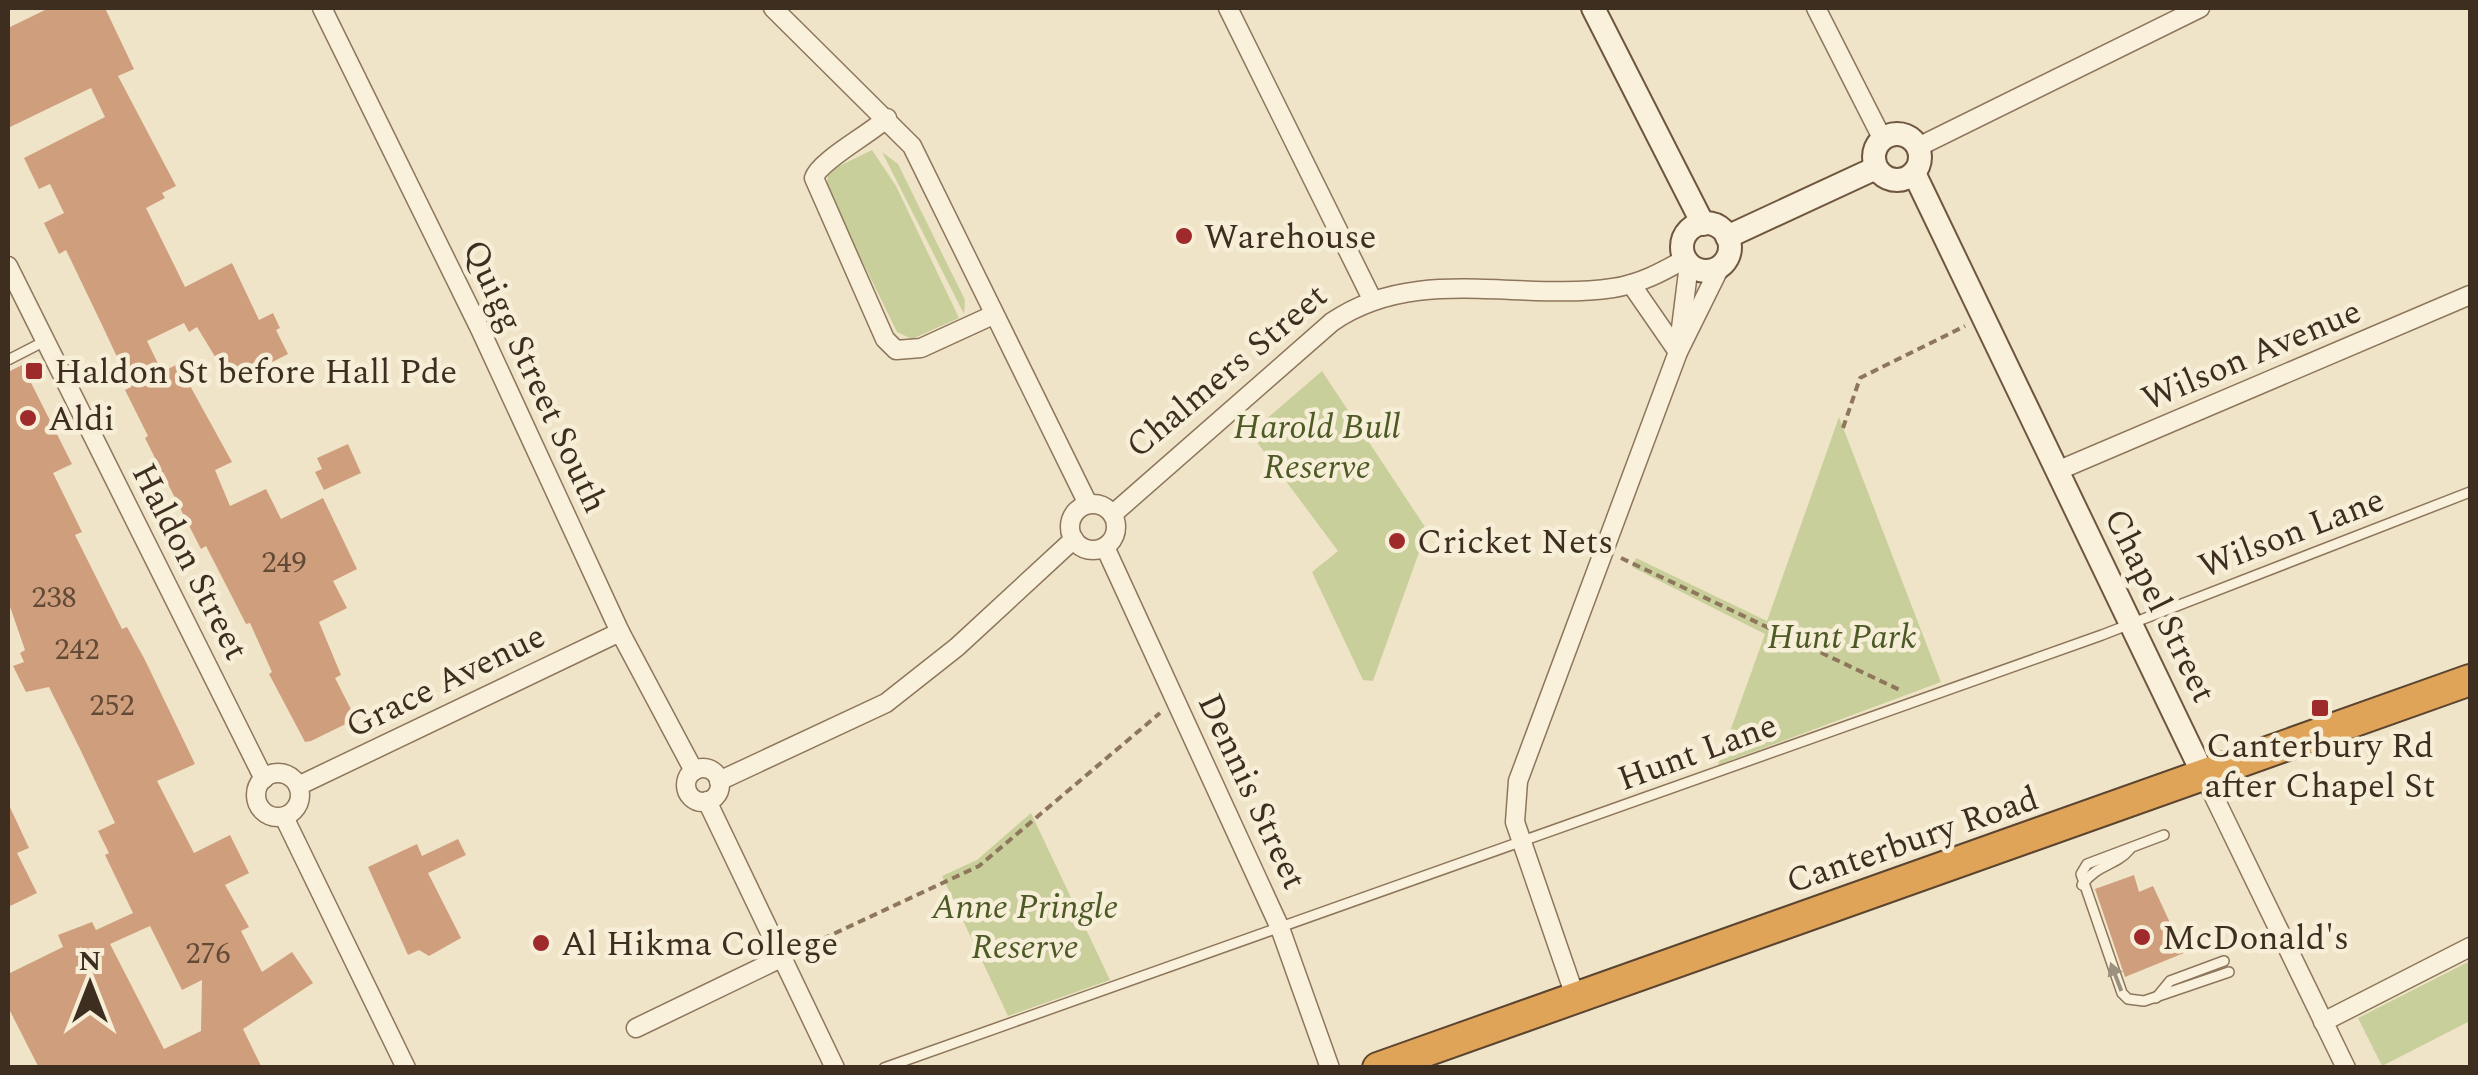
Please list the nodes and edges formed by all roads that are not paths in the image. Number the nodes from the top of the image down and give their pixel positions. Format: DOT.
graph roads {
  1 [pos="322,8"];
  2 [pos="773,8"];
  3 [pos="1228,8"];
  4 [pos="1593,8"];
  5 [pos="1816,8"];
  6 [pos="2200,8"];
  7 [pos="887,118"];
  8 [pos="1882,138"];
  9 [pos="1918,147"];
  10 [pos="1876,168"];
  11 [pos="1914,173"];
  12 [pos="1703,224"];
  13 [pos="1727,237"];
  14 [pos="1687,262"];
  15 [pos="1721,265"];
  16 [pos="8,266"];
  17 [pos="1631,284"];
  18 [pos="2470,296"];
  19 [pos="1372,298"];
  20 [pos="993,315"];
  21 [pos="45,341"];
  22 [pos="1678,352"];
  23 [pos="8,360"];
  24 [pos="2057,471"];
  25 [pos="2470,492"];
  26 [pos="1088,504"];
  27 [pos="1113,514"];
  28 [pos="1074,539"];
  29 [pos="1105,547"];
  30 [pos="2132,624"];
  31 [pos="620,632"];
  32 [pos="2470,680"];
  33 [pos="694,771"];
  34 [pos="2204,776"];
  35 [pos="264,779"];
  36 [pos="719,780"];
  37 [pos="298,786"];
  38 [pos="707,801"];
  39 [pos="284,817"];
  40 [pos="2164,835"];
  41 [pos="1522,843"];
  42 [pos="1280,928"];
  43 [pos="2470,946"];
  44 [pos="783,958"];
  45 [pos="2224,961"];
  46 [pos="2230,972"];
  47 [pos="1576,996"];
  48 [pos="2156,998"];
  49 [pos="2323,1022"];
  50 [pos="636,1028"];
  51 [pos="1418,1061"];
  52 [pos="406,1068"];
  53 [pos="835,1068"];
  54 [pos="884,1068"];
  55 [pos="1330,1068"];
  56 [pos="1378,1068"];
  57 [pos="2346,1068"];
  1 -- 31 [label="street, Quigg Street South"];
  2 -- 7 [label="street"];
  3 -- 19 [label="street"];
  4 -- 12 [label="street"];
  5 -- 8 [label="street"];
  6 -- 9 [label="street"];
  7 -- 20 [label="street"];
  7 -- 20 [label="street"];
  8 -- 9 [label="street"];
  8 -- 10 [label="street"];
  9 -- 11 [label="street"];
  10 -- 11 [label="street"];
  10 -- 13 [label="street"];
  11 -- 24 [label="street, Chapel Street"];
  12 -- 13 [label="street"];
  12 -- 14 [label="street"];
  13 -- 15 [label="street"];
  14 -- 15 [label="street"];
  14 -- 17 [label="street, Chalmers Street"];
  14 -- 22 [label="street"];
  15 -- 22 [label="street"];
  16 -- 21 [label="street, Haldon Street"];
  17 -- 19 [label="street, Chalmers Street"];
  17 -- 22 [label="street"];
  18 -- 24 [label="street, Wilson Avenue"];
  19 -- 27 [label="street, Chalmers Street"];
  20 -- 26 [label="street"];
  21 -- 23 [label="lane"];
  21 -- 35 [label="street, Haldon Street"];
  22 -- 41 [label="street"];
  24 -- 30 [label="street, Chapel Street"];
  25 -- 30 [label="lane, Wilson Lane"];
  26 -- 27 [label="street"];
  26 -- 28 [label="street"];
  27 -- 29 [label="street"];
  28 -- 29 [label="street"];
  28 -- 36 [label="street"];
  29 -- 42 [label="street, Dennis Street"];
  30 -- 34 [label="street, Chapel Street"];
  30 -- 41 [label="lane, Hunt Lane"];
  31 -- 33 [label="street, Quigg Street South"];
  31 -- 37 [label="street, Grace Avenue"];
  32 -- 34 [label="highway, Canterbury Road"];
  33 -- 36 [label="street"];
  33 -- 38 [label="street"];
  34 -- 47 [label="highway, Canterbury Road"];
  34 -- 49 [label="street, Chapel Street"];
  35 -- 37 [label="street"];
  35 -- 39 [label="street"];
  36 -- 38 [label="street"];
  37 -- 39 [label="street"];
  38 -- 44 [label="street"];
  39 -- 52 [label="street"];
  48 -- 40 [label="lane, one-way"];
  41 -- 42 [label="lane, Hunt Lane"];
  41 -- 47 [label="street"];
  42 -- 54 [label="lane, Hunt Lane"];
  42 -- 55 [label="street, Dennis Street"];
  43 -- 49 [label="street"];
  44 -- 50 [label="street"];
  44 -- 53 [label="street"];
  45 -- 48 [label="lane"];
  46 -- 48 [label="lane"];
  47 -- 51 [label="highway, Canterbury Road"];
  49 -- 57 [label="street, Chapel Street"];
  51 -- 56 [label="highway, Canterbury Road"];
}
